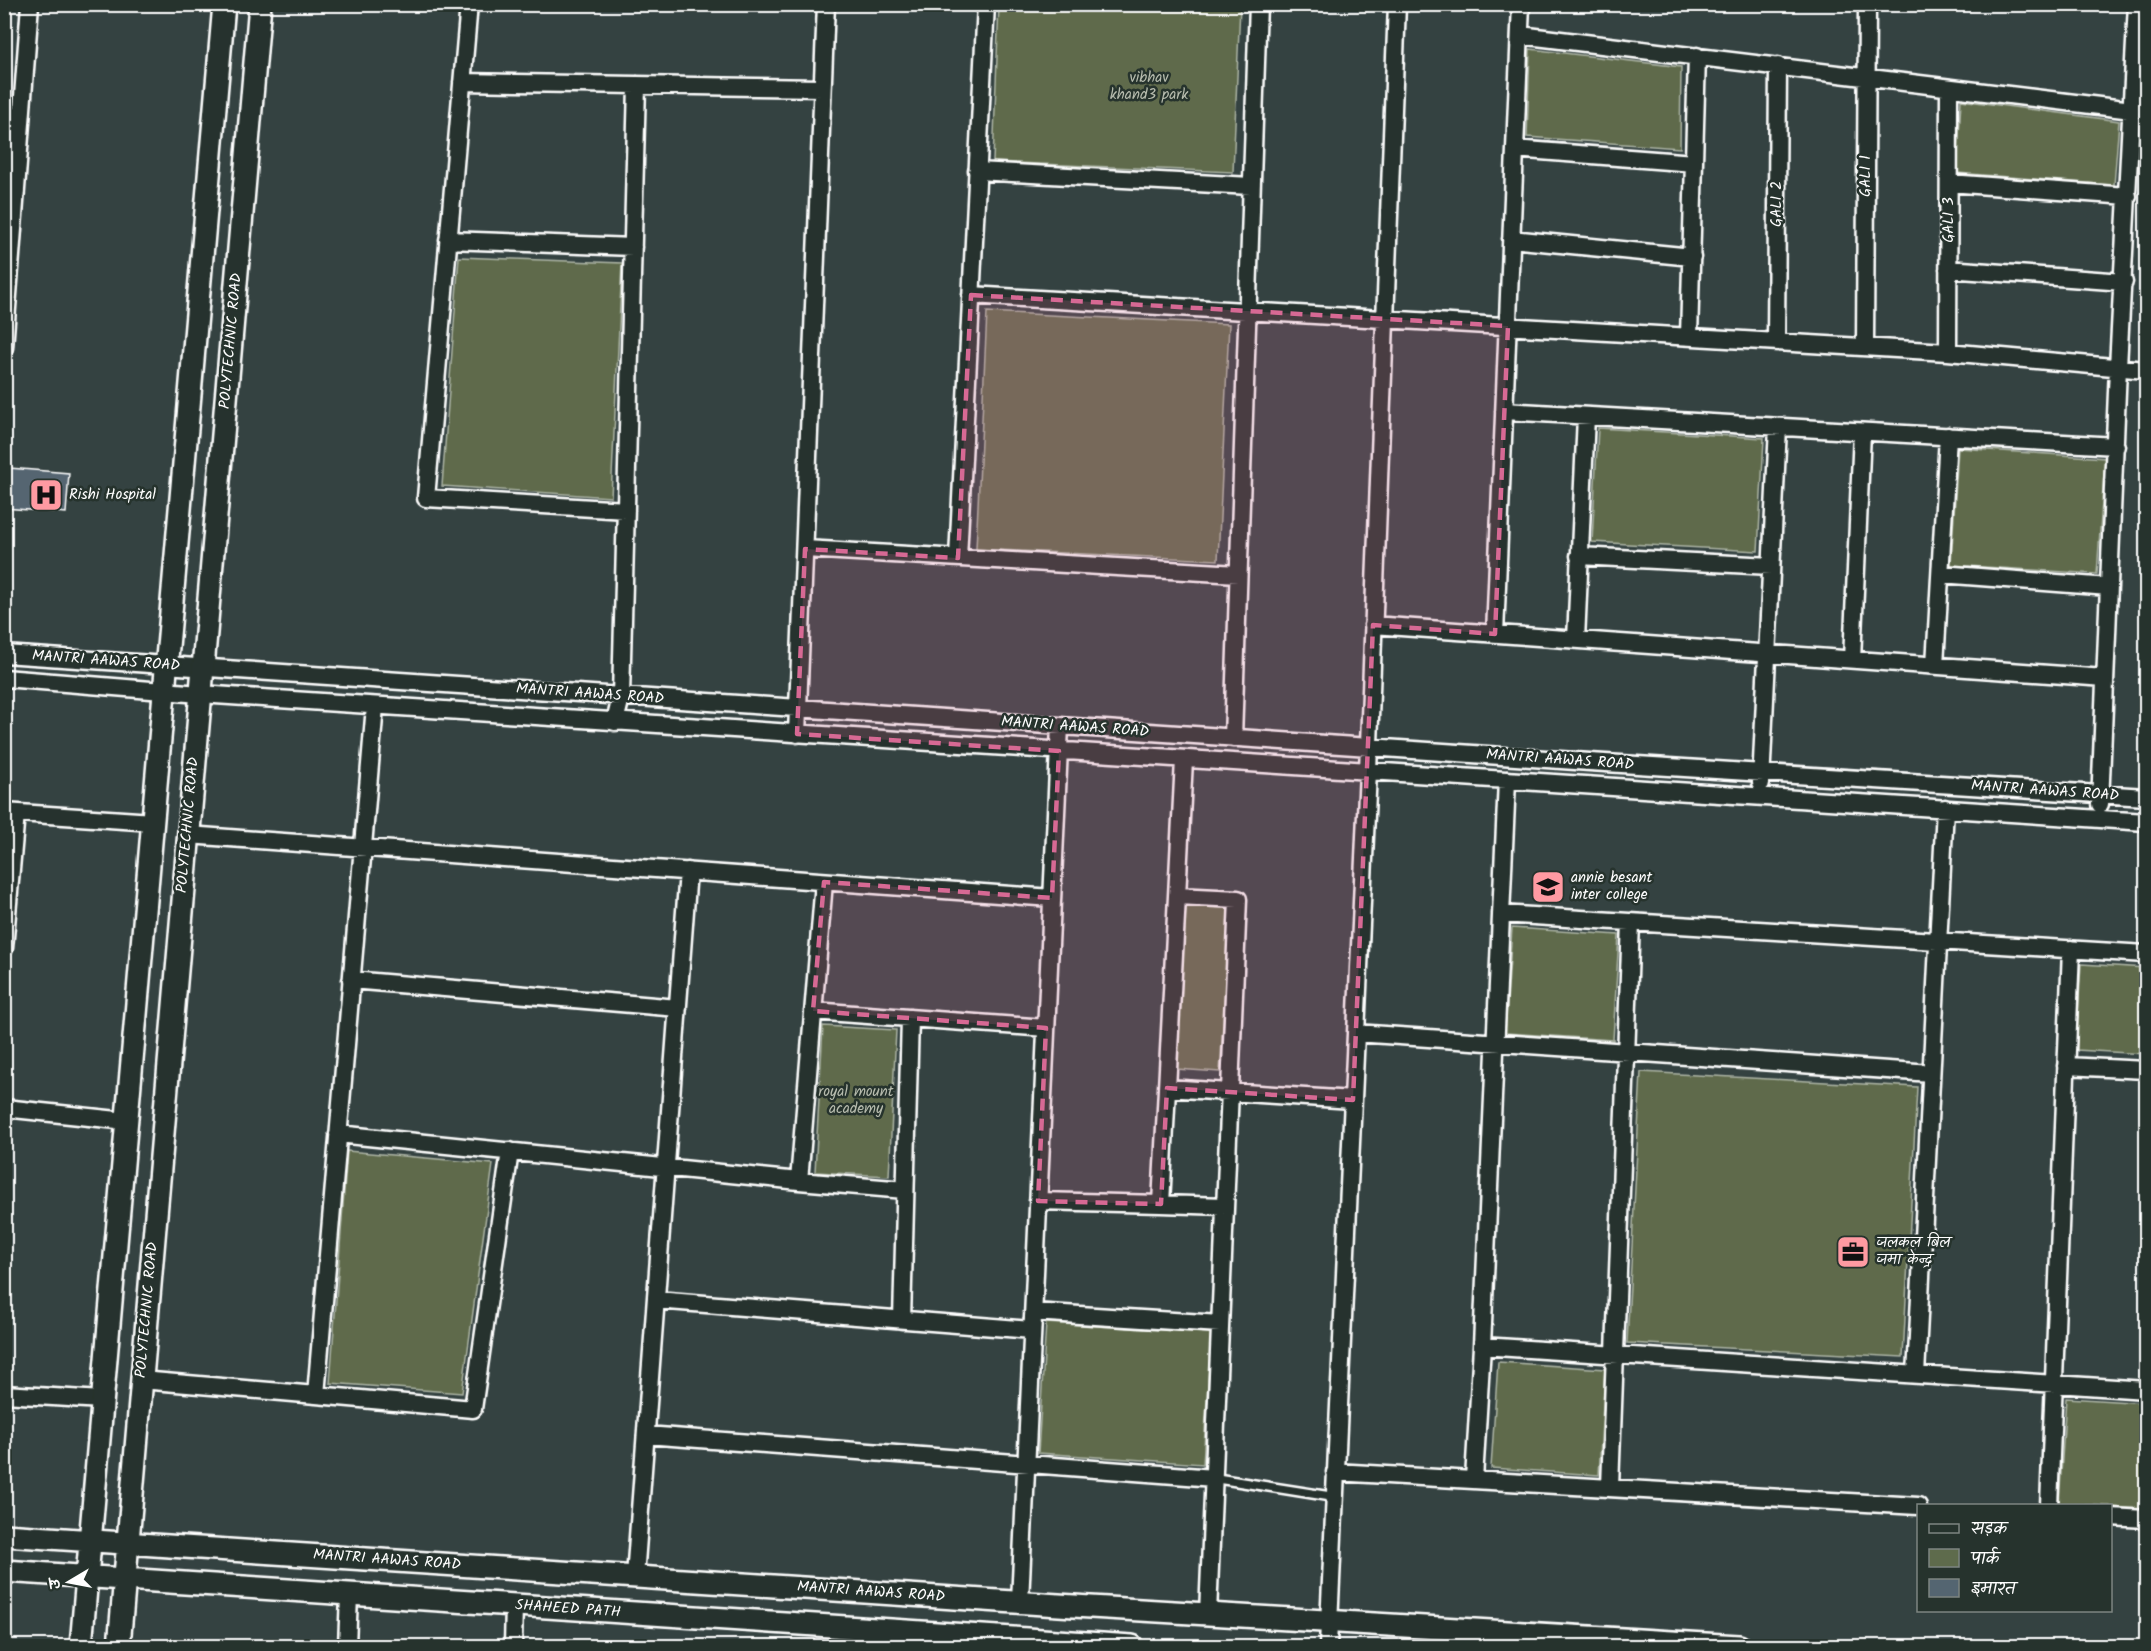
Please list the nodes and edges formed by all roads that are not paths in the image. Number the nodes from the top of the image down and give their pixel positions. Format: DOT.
graph roads {
  1 [pos="30,4"];
  2 [pos="224,4"];
  3 [pos="260,4"];
  4 [pos="469,4"];
  5 [pos="826,4"];
  6 [pos="986,4"];
  7 [pos="1258,4"];
  8 [pos="1397,4"];
  9 [pos="1521,4"];
  10 [pos="1867,4"];
  11 [pos="2137,4"];
  12 [pos="1520,35"];
  13 [pos="1697,56"];
  14 [pos="1778,66"];
  15 [pos="1866,78"];
  16 [pos="462,82"];
  17 [pos="637,85"];
  18 [pos="822,88"];
  19 [pos="1949,88"];
  20 [pos="2132,110"];
  21 [pos="1515,149"];
  22 [pos="1694,163"];
  23 [pos="977,171"];
  24 [pos="1949,183"];
  25 [pos="1251,186"];
  26 [pos="2128,196"];
  27 [pos="1511,239"];
  28 [pos="448,240"];
  29 [pos="633,246"];
  30 [pos="1692,257"];
  31 [pos="1948,269"];
  32 [pos="2124,282"];
  33 [pos="7,286"];
  34 [pos="971,295"];
  35 [pos="1248,311"];
  36 [pos="1385,319"];
  37 [pos="1508,326"];
  38 [pos="1689,337"];
  39 [pos="1776,342"];
  40 [pos="1865,347"];
  41 [pos="4,348"];
  42 [pos="1948,352"];
  43 [pos="2118,367"];
  44 [pos="2146,370"];
  45 [pos="1504,411"];
  46 [pos="1586,416"];
  47 [pos="1778,427"];
  48 [pos="1862,432"];
  49 [pos="1948,436"];
  50 [pos="2116,446"];
  51 [pos="626,510"];
  52 [pos="805,549"];
  53 [pos="1579,556"];
  54 [pos="958,558"];
  55 [pos="1771,566"];
  56 [pos="1239,574"];
  57 [pos="1941,574"];
  58 [pos="2109,587"];
  59 [pos="1373,625"];
  60 [pos="1495,633"];
  61 [pos="1576,640"];
  62 [pos="1767,653"];
  63 [pos="4,654"];
  64 [pos="1852,660"];
  65 [pos="166,665"];
  66 [pos="1935,665"];
  67 [pos="202,668"];
  68 [pos="4,678"];
  69 [pos="2105,678"];
  70 [pos="164,692"];
  71 [pos="200,694"];
  72 [pos="621,697"];
  73 [pos="375,706"];
  74 [pos="798,708"];
  75 [pos="615,722"];
  76 [pos="1060,726"];
  77 [pos="797,734"];
  78 [pos="1233,738"];
  79 [pos="1368,747"];
  80 [pos="1059,751"];
  81 [pos="1182,759"];
  82 [pos="1368,771"];
  83 [pos="1761,773"];
  84 [pos="1507,780"];
  85 [pos="2099,794"];
  86 [pos="1760,796"];
  87 [pos="2146,797"];
  88 [pos="1945,808"];
  89 [pos="10,812"];
  90 [pos="2102,819"];
  91 [pos="153,822"];
  92 [pos="2146,822"];
  93 [pos="188,835"];
  94 [pos="363,848"];
  95 [pos="688,871"];
  96 [pos="824,882"];
  97 [pos="1177,896"];
  98 [pos="1052,898"];
  99 [pos="1501,914"];
  100 [pos="1631,922"];
  101 [pos="1938,941"];
  102 [pos="4,948"];
  103 [pos="2071,949"];
  104 [pos="2146,954"];
  105 [pos="351,980"];
  106 [pos="678,1008"];
  107 [pos="813,1011"];
  108 [pos="910,1018"];
  109 [pos="1046,1028"];
  110 [pos="1356,1033"];
  111 [pos="1495,1043"];
  112 [pos="1626,1052"];
  113 [pos="2066,1065"];
  114 [pos="2146,1070"];
  115 [pos="1932,1073"];
  116 [pos="1167,1088"];
  117 [pos="1230,1092"];
  118 [pos="1353,1101"];
  119 [pos="4,1108"];
  120 [pos="127,1120"];
  121 [pos="338,1134"];
  122 [pos="510,1151"];
  123 [pos="666,1167"];
  124 [pos="799,1181"];
  125 [pos="905,1190"];
  126 [pos="1038,1201"];
  127 [pos="1161,1204"];
  128 [pos="1225,1206"];
  129 [pos="656,1300"];
  130 [pos="1033,1312"];
  131 [pos="902,1320"];
  132 [pos="1220,1324"];
  133 [pos="1032,1330"];
  134 [pos="1482,1346"];
  135 [pos="1615,1355"];
  136 [pos="1916,1375"];
  137 [pos="141,1380"];
  138 [pos="2054,1384"];
  139 [pos="2146,1390"];
  140 [pos="4,1394"];
  141 [pos="316,1395"];
  142 [pos="102,1400"];
  143 [pos="646,1435"];
  144 [pos="1026,1464"];
  145 [pos="1335,1472"];
  146 [pos="1214,1478"];
  147 [pos="1474,1479"];
  148 [pos="1610,1487"];
  149 [pos="1334,1497"];
  150 [pos="2049,1504"];
  151 [pos="1917,1506"];
  152 [pos="2112,1517"];
  153 [pos="2146,1519"];
  154 [pos="4,1535"];
  155 [pos="90,1540"];
  156 [pos="128,1543"];
  157 [pos="4,1571"];
  158 [pos="87,1577"];
  159 [pos="635,1577"];
  160 [pos="124,1580"];
  161 [pos="349,1595"];
  162 [pos="1020,1602"];
  163 [pos="514,1605"];
  164 [pos="1208,1614"];
  165 [pos="1329,1622"];
  166 [pos="997,1642"];
  167 [pos="81,1647"];
  168 [pos="119,1647"];
  169 [pos="347,1647"];
  170 [pos="513,1647"];
  171 [pos="1132,1647"];
  172 [pos="1328,1647"];
  173 [pos="1739,1647"];
  1 -- 33 [label="street"];
  2 -- 65 [label="street"];
  3 -- 67 [label="street, POLYTECHNIC ROAD"];
  4 -- 16 [label="street"];
  5 -- 18 [label="street"];
  6 -- 23 [label="street"];
  7 -- 25 [label="street"];
  8 -- 36 [label="street"];
  9 -- 12 [label="street"];
  10 -- 15 [label="street, GALI 1"];
  11 -- 20 [label="street"];
  12 -- 13 [label="street"];
  12 -- 21 [label="street"];
  13 -- 14 [label="street"];
  13 -- 22 [label="street"];
  14 -- 15 [label="street"];
  14 -- 39 [label="street, GALI 2"];
  15 -- 19 [label="street"];
  15 -- 40 [label="street, GALI 1"];
  16 -- 17 [label="street"];
  16 -- 28 [label="street"];
  17 -- 18 [label="street"];
  17 -- 29 [label="street"];
  18 -- 52 [label="street"];
  19 -- 20 [label="street"];
  19 -- 24 [label="street, GALI 3"];
  20 -- 26 [label="street"];
  21 -- 22 [label="street"];
  21 -- 27 [label="street"];
  22 -- 30 [label="street"];
  23 -- 25 [label="street"];
  23 -- 34 [label="street"];
  24 -- 26 [label="street"];
  24 -- 31 [label="street, GALI 3"];
  25 -- 35 [label="street"];
  26 -- 32 [label="street"];
  27 -- 30 [label="street"];
  27 -- 37 [label="street"];
  28 -- 29 [label="street"];
  28 -- 51 [label="street"];
  29 -- 51 [label="street"];
  30 -- 38 [label="street"];
  31 -- 32 [label="street"];
  31 -- 42 [label="street, GALI 3"];
  32 -- 43 [label="street"];
  33 -- 41 [label="street"];
  34 -- 35 [label="street"];
  34 -- 54 [label="street"];
  35 -- 36 [label="street"];
  35 -- 56 [label="street"];
  36 -- 37 [label="street"];
  36 -- 59 [label="street"];
  37 -- 38 [label="street"];
  37 -- 45 [label="street"];
  38 -- 39 [label="street"];
  39 -- 40 [label="street"];
  40 -- 42 [label="street"];
  42 -- 43 [label="street"];
  43 -- 44 [label="street"];
  43 -- 50 [label="street"];
  45 -- 46 [label="street"];
  45 -- 60 [label="street"];
  46 -- 47 [label="street"];
  46 -- 53 [label="street"];
  47 -- 48 [label="street"];
  47 -- 55 [label="street"];
  48 -- 49 [label="street"];
  48 -- 64 [label="street"];
  49 -- 50 [label="street"];
  49 -- 57 [label="street"];
  50 -- 58 [label="street"];
  51 -- 72 [label="street"];
  52 -- 54 [label="street"];
  52 -- 74 [label="street"];
  53 -- 55 [label="street"];
  53 -- 61 [label="street"];
  54 -- 56 [label="street"];
  55 -- 62 [label="street"];
  56 -- 78 [label="street"];
  57 -- 58 [label="street"];
  57 -- 66 [label="street"];
  58 -- 69 [label="street"];
  59 -- 60 [label="street"];
  59 -- 79 [label="street"];
  60 -- 61 [label="street"];
  61 -- 62 [label="street"];
  62 -- 64 [label="street"];
  62 -- 83 [label="street"];
  63 -- 65 [label="street, MANTRI AAWAS ROAD"];
  64 -- 66 [label="street"];
  65 -- 67 [label="street, MANTRI AAWAS ROAD"];
  65 -- 70 [label="street"];
  66 -- 69 [label="street"];
  67 -- 71 [label="street, POLYTECHNIC ROAD"];
  67 -- 72 [label="street, MANTRI AAWAS ROAD"];
  68 -- 70 [label="street"];
  69 -- 85 [label="street"];
  70 -- 71 [label="street"];
  70 -- 91 [label="street"];
  71 -- 73 [label="street"];
  71 -- 93 [label="street, POLYTECHNIC ROAD"];
  72 -- 74 [label="street, MANTRI AAWAS ROAD"];
  72 -- 75 [label="street"];
  73 -- 75 [label="street"];
  73 -- 94 [label="street"];
  74 -- 76 [label="street, MANTRI AAWAS ROAD"];
  74 -- 77 [label="street"];
  75 -- 77 [label="street"];
  76 -- 78 [label="street, MANTRI AAWAS ROAD"];
  76 -- 80 [label="street"];
  77 -- 80 [label="street"];
  78 -- 79 [label="street, MANTRI AAWAS ROAD"];
  79 -- 82 [label="street"];
  79 -- 83 [label="street, MANTRI AAWAS ROAD"];
  80 -- 81 [label="street"];
  80 -- 98 [label="street"];
  81 -- 82 [label="street"];
  81 -- 97 [label="street"];
  82 -- 84 [label="street"];
  82 -- 110 [label="street"];
  83 -- 85 [label="street, MANTRI AAWAS ROAD"];
  83 -- 86 [label="street"];
  84 -- 86 [label="street"];
  84 -- 99 [label="street"];
  85 -- 87 [label="street, MANTRI AAWAS ROAD"];
  85 -- 90 [label="street"];
  86 -- 88 [label="street"];
  88 -- 90 [label="street"];
  88 -- 101 [label="street"];
  89 -- 91 [label="street"];
  89 -- 102 [label="street"];
  90 -- 92 [label="street"];
  91 -- 120 [label="street"];
  93 -- 94 [label="street"];
  93 -- 137 [label="street, POLYTECHNIC ROAD"];
  94 -- 95 [label="street"];
  94 -- 105 [label="street"];
  95 -- 96 [label="street"];
  95 -- 106 [label="street"];
  96 -- 98 [label="street"];
  96 -- 107 [label="street"];
  97 -- 116 [label="street"];
  97 -- 117 [label="street"];
  98 -- 109 [label="street"];
  99 -- 100 [label="street"];
  99 -- 111 [label="street"];
  100 -- 101 [label="street"];
  100 -- 112 [label="street"];
  101 -- 103 [label="street"];
  101 -- 115 [label="street"];
  103 -- 104 [label="street"];
  103 -- 113 [label="street"];
  105 -- 106 [label="street"];
  105 -- 121 [label="street"];
  106 -- 123 [label="street"];
  107 -- 108 [label="street"];
  107 -- 124 [label="street"];
  108 -- 109 [label="street"];
  108 -- 125 [label="street"];
  109 -- 126 [label="street"];
  110 -- 111 [label="street"];
  110 -- 118 [label="street"];
  111 -- 112 [label="street"];
  111 -- 134 [label="street"];
  112 -- 115 [label="street"];
  112 -- 135 [label="street"];
  113 -- 114 [label="street"];
  113 -- 138 [label="street"];
  115 -- 136 [label="street"];
  116 -- 117 [label="street"];
  116 -- 127 [label="street"];
  117 -- 118 [label="street"];
  117 -- 128 [label="street"];
  118 -- 145 [label="street"];
  119 -- 120 [label="street"];
  120 -- 142 [label="street"];
  121 -- 122 [label="street"];
  121 -- 141 [label="street"];
  122 -- 123 [label="street"];
  122 -- 141 [label="street"];
  123 -- 124 [label="street"];
  123 -- 129 [label="street"];
  124 -- 125 [label="street"];
  125 -- 131 [label="street"];
  126 -- 127 [label="street"];
  126 -- 130 [label="street"];
  127 -- 128 [label="street"];
  128 -- 132 [label="street"];
  129 -- 131 [label="street"];
  129 -- 143 [label="street"];
  130 -- 132 [label="street"];
  130 -- 133 [label="street"];
  131 -- 133 [label="street"];
  132 -- 146 [label="street"];
  133 -- 144 [label="street"];
  134 -- 135 [label="street"];
  134 -- 147 [label="street"];
  135 -- 136 [label="street"];
  135 -- 148 [label="street"];
  136 -- 138 [label="street"];
  137 -- 141 [label="street"];
  137 -- 156 [label="street, POLYTECHNIC ROAD"];
  138 -- 139 [label="street"];
  138 -- 150 [label="street"];
  140 -- 142 [label="street"];
  142 -- 155 [label="street"];
  143 -- 144 [label="street"];
  143 -- 159 [label="street"];
  144 -- 146 [label="street"];
  144 -- 162 [label="street"];
  145 -- 147 [label="street"];
  145 -- 149 [label="street"];
  146 -- 149 [label="lane"];
  146 -- 164 [label="street"];
  147 -- 148 [label="street"];
  148 -- 151 [label="street"];
  149 -- 165 [label="street"];
  152 -- 153 [label="street"];
  154 -- 155 [label="street, MANTRI AAWAS ROAD"];
  155 -- 156 [label="street, MANTRI AAWAS ROAD"];
  155 -- 158 [label="street"];
  156 -- 159 [label="street, MANTRI AAWAS ROAD"];
  156 -- 160 [label="street, POLYTECHNIC ROAD"];
  157 -- 158 [label="street, SHAHEED PATH"];
  158 -- 160 [label="street, SHAHEED PATH"];
  158 -- 167 [label="street"];
  159 -- 162 [label="street, MANTRI AAWAS ROAD"];
  160 -- 161 [label="street, SHAHEED PATH"];
  160 -- 168 [label="street, POLYTECHNIC ROAD"];
  161 -- 163 [label="street, SHAHEED PATH"];
  161 -- 169 [label="street"];
  162 -- 164 [label="street, MANTRI AAWAS ROAD"];
  163 -- 166 [label="street, SHAHEED PATH"];
  163 -- 170 [label="street"];
  164 -- 165 [label="street, MANTRI AAWAS ROAD"];
  165 -- 172 [label="street"];
  165 -- 173 [label="street, MANTRI AAWAS ROAD"];
  166 -- 171 [label="street, SHAHEED PATH"];
}
